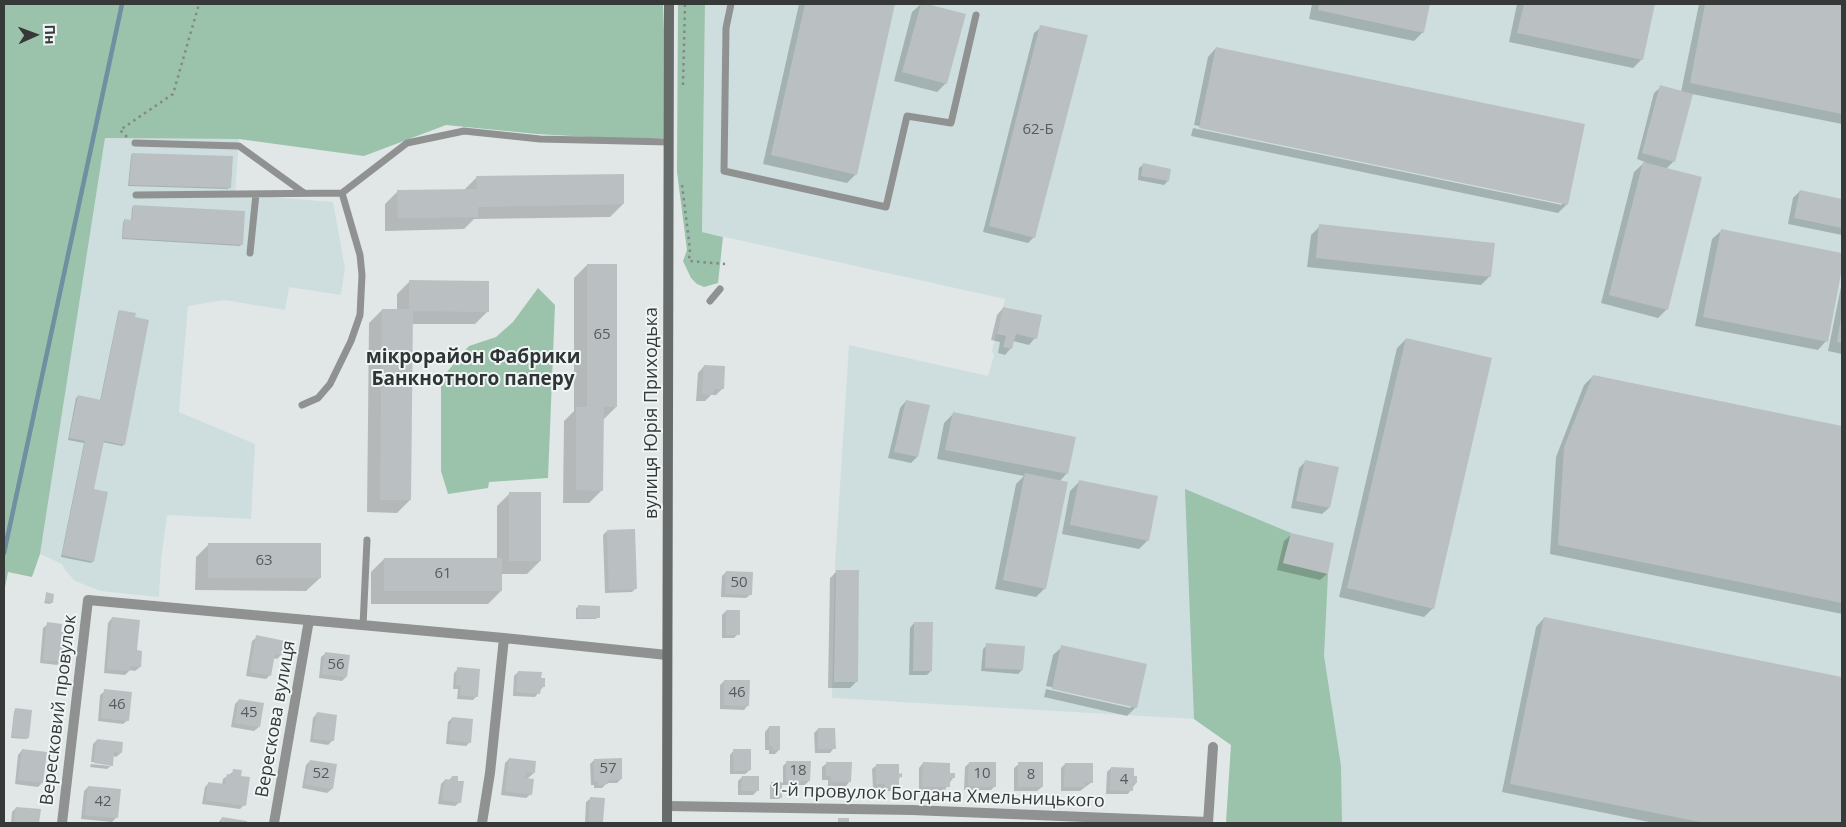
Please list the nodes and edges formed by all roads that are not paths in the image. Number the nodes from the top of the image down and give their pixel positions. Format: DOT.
graph roads {
  1 [pos="669,4"];
  2 [pos="731,4"];
  3 [pos="976,15"];
  4 [pos="669,142"];
  5 [pos="135,143"];
  6 [pos="304,193"];
  7 [pos="342,193"];
  8 [pos="256,194"];
  9 [pos="136,195"];
  10 [pos="250,253"];
  11 [pos="720,289"];
  12 [pos="710,301"];
  13 [pos="302,405"];
  14 [pos="367,540"];
  15 [pos="309,620"];
  16 [pos="363,626"];
  17 [pos="504,638"];
  18 [pos="667,655"];
  19 [pos="1213,747"];
  20 [pos="667,806"];
  21 [pos="1208,822"];
  22 [pos="62,823"];
  23 [pos="274,823"];
  24 [pos="482,823"];
  25 [pos="666,823"];
  1 -- 4 [label="street, вулиця Юрія Приходька"];
  2 -- 3 [label="lane"];
  4 -- 7 [label="lane"];
  4 -- 18 [label="street, вулиця Юрія Приходька"];
  5 -- 6 [label="lane"];
  6 -- 7 [label="lane"];
  6 -- 8 [label="lane"];
  7 -- 13 [label="lane"];
  8 -- 9 [label="lane"];
  8 -- 10 [label="lane"];
  11 -- 12 [label="lane"];
  14 -- 16 [label="lane"];
  15 -- 16 [label="street"];
  15 -- 22 [label="street, Вересковий провулок"];
  15 -- 23 [label="street, Верескова вулиця"];
  16 -- 17 [label="street"];
  17 -- 18 [label="street"];
  17 -- 24 [label="street"];
  18 -- 20 [label="street, вулиця Юрія Приходька"];
  19 -- 21 [label="street"];
  20 -- 21 [label="street, 1-й провулок Богдана Хмельницького"];
  20 -- 25 [label="street, вулиця Юрія Приходька"];
}
